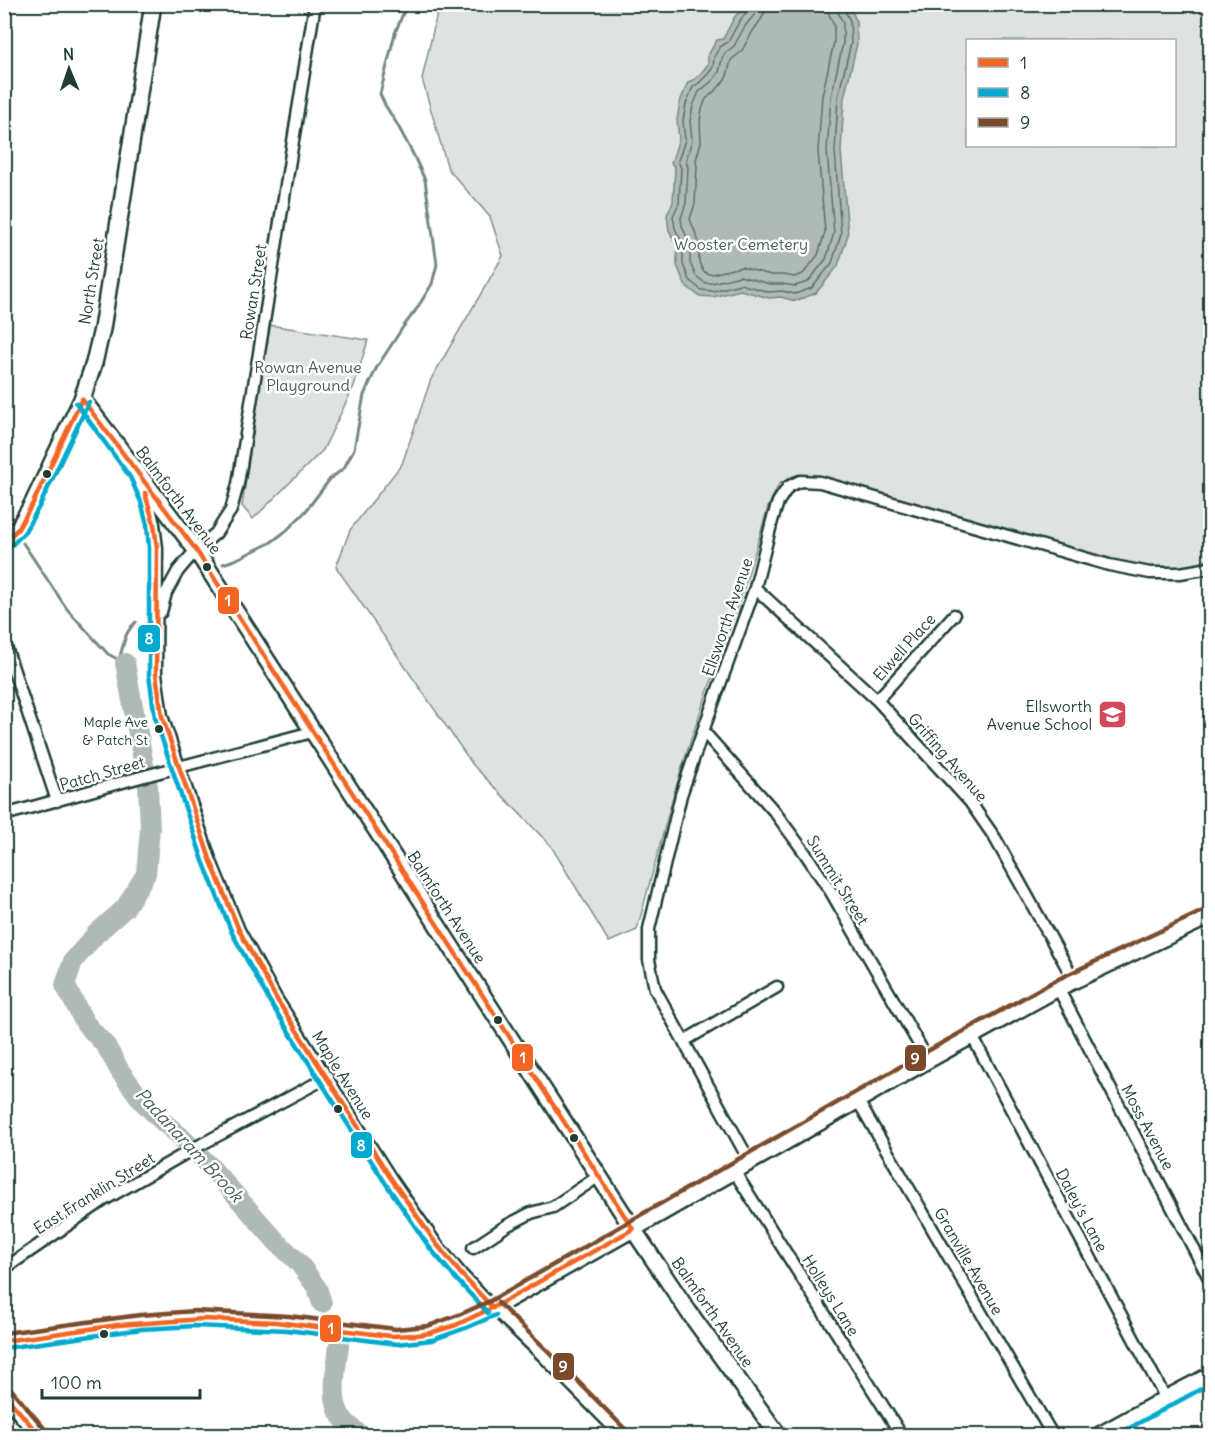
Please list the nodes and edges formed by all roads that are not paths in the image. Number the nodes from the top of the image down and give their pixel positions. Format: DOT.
graph roads {
  1 [pos="153,4"];
  2 [pos="315,4"];
  3 [pos="82,399"];
  4 [pos="137,473"];
  5 [pos="4,543"];
  6 [pos="196,550"];
  7 [pos="1210,568"];
  8 [pos="756,588"];
  9 [pos="954,615"];
  10 [pos="156,633"];
  11 [pos="4,641"];
  12 [pos="877,700"];
  13 [pos="703,731"];
  14 [pos="312,732"];
  15 [pos="178,767"];
  16 [pos="57,801"];
  17 [pos="4,815"];
  18 [pos="1210,916"];
  19 [pos="1074,980"];
  20 [pos="777,987"];
  21 [pos="1058,988"];
  22 [pos="972,1036"];
  23 [pos="684,1041"];
  24 [pos="928,1060"];
  25 [pos="327,1077"];
  26 [pos="858,1101"];
  27 [pos="750,1162"];
  28 [pos="734,1171"];
  29 [pos="599,1176"];
  30 [pos="633,1230"];
  31 [pos="472,1248"];
  32 [pos="4,1269"];
  33 [pos="1210,1280"];
  34 [pos="493,1308"];
  35 [pos="4,1341"];
  36 [pos="1210,1376"];
  37 [pos="4,1393"];
  38 [pos="1166,1398"];
  39 [pos="37,1435"];
  40 [pos="622,1436"];
  41 [pos="778,1436"];
  42 [pos="902,1436"];
  43 [pos="1053,1436"];
  44 [pos="1099,1436"];
  1 -- 3 [label="main road, North Street"];
  2 -- 6 [label="street, Rowan Street"];
  3 -- 4 [label="main road, Balmforth Avenue"];
  3 -- 5 [label="main road, North Street"];
  4 -- 6 [label="main road, Balmforth Avenue"];
  4 -- 10 [label="street, Rowan Street"];
  6 -- 10 [label="street, Rowan Street"];
  6 -- 14 [label="main road, Balmforth Avenue"];
  7 -- 8 [label="street, Ellsworth Avenue"];
  8 -- 12 [label="street, Griffing Avenue"];
  8 -- 13 [label="street, Ellsworth Avenue"];
  9 -- 12 [label="street, Elwell Place"];
  10 -- 15 [label="street, Rowan Street"];
  11 -- 16 [label="street"];
  12 -- 19 [label="street, Griffing Avenue"];
  13 -- 23 [label="street, Ellsworth Avenue"];
  13 -- 24 [label="street, Summit Street"];
  14 -- 15 [label="street, Patch Street"];
  14 -- 29 [label="main road, Balmforth Avenue"];
  15 -- 16 [label="street, Patch Street"];
  15 -- 25 [label="street, Maple Avenue"];
  16 -- 17 [label="street, Patch Street"];
  18 -- 19 [label="main road"];
  19 -- 21 [label="main road"];
  20 -- 23 [label="street"];
  21 -- 22 [label="main road"];
  21 -- 33 [label="street, Moss Avenue"];
  22 -- 24 [label="main road"];
  22 -- 38 [label="street, Daley's Lane"];
  23 -- 27 [label="street, Ellsworth Avenue"];
  24 -- 26 [label="main road"];
  25 -- 32 [label="street, East Franklin Street"];
  25 -- 34 [label="street, Maple Avenue"];
  26 -- 27 [label="main road"];
  26 -- 43 [label="street, Granville Avenue"];
  27 -- 28 [label="main road"];
  28 -- 30 [label="main road"];
  28 -- 42 [label="street, Holleys Lane"];
  29 -- 30 [label="main road, Balmforth Avenue"];
  29 -- 31 [label="street"];
  30 -- 34 [label="main road"];
  30 -- 41 [label="main road, Balmforth Avenue"];
  34 -- 35 [label="main road"];
  34 -- 40 [label="street, Maple Avenue"];
  36 -- 38 [label="main road"];
  37 -- 39 [label="main road"];
  38 -- 44 [label="main road"];
}
